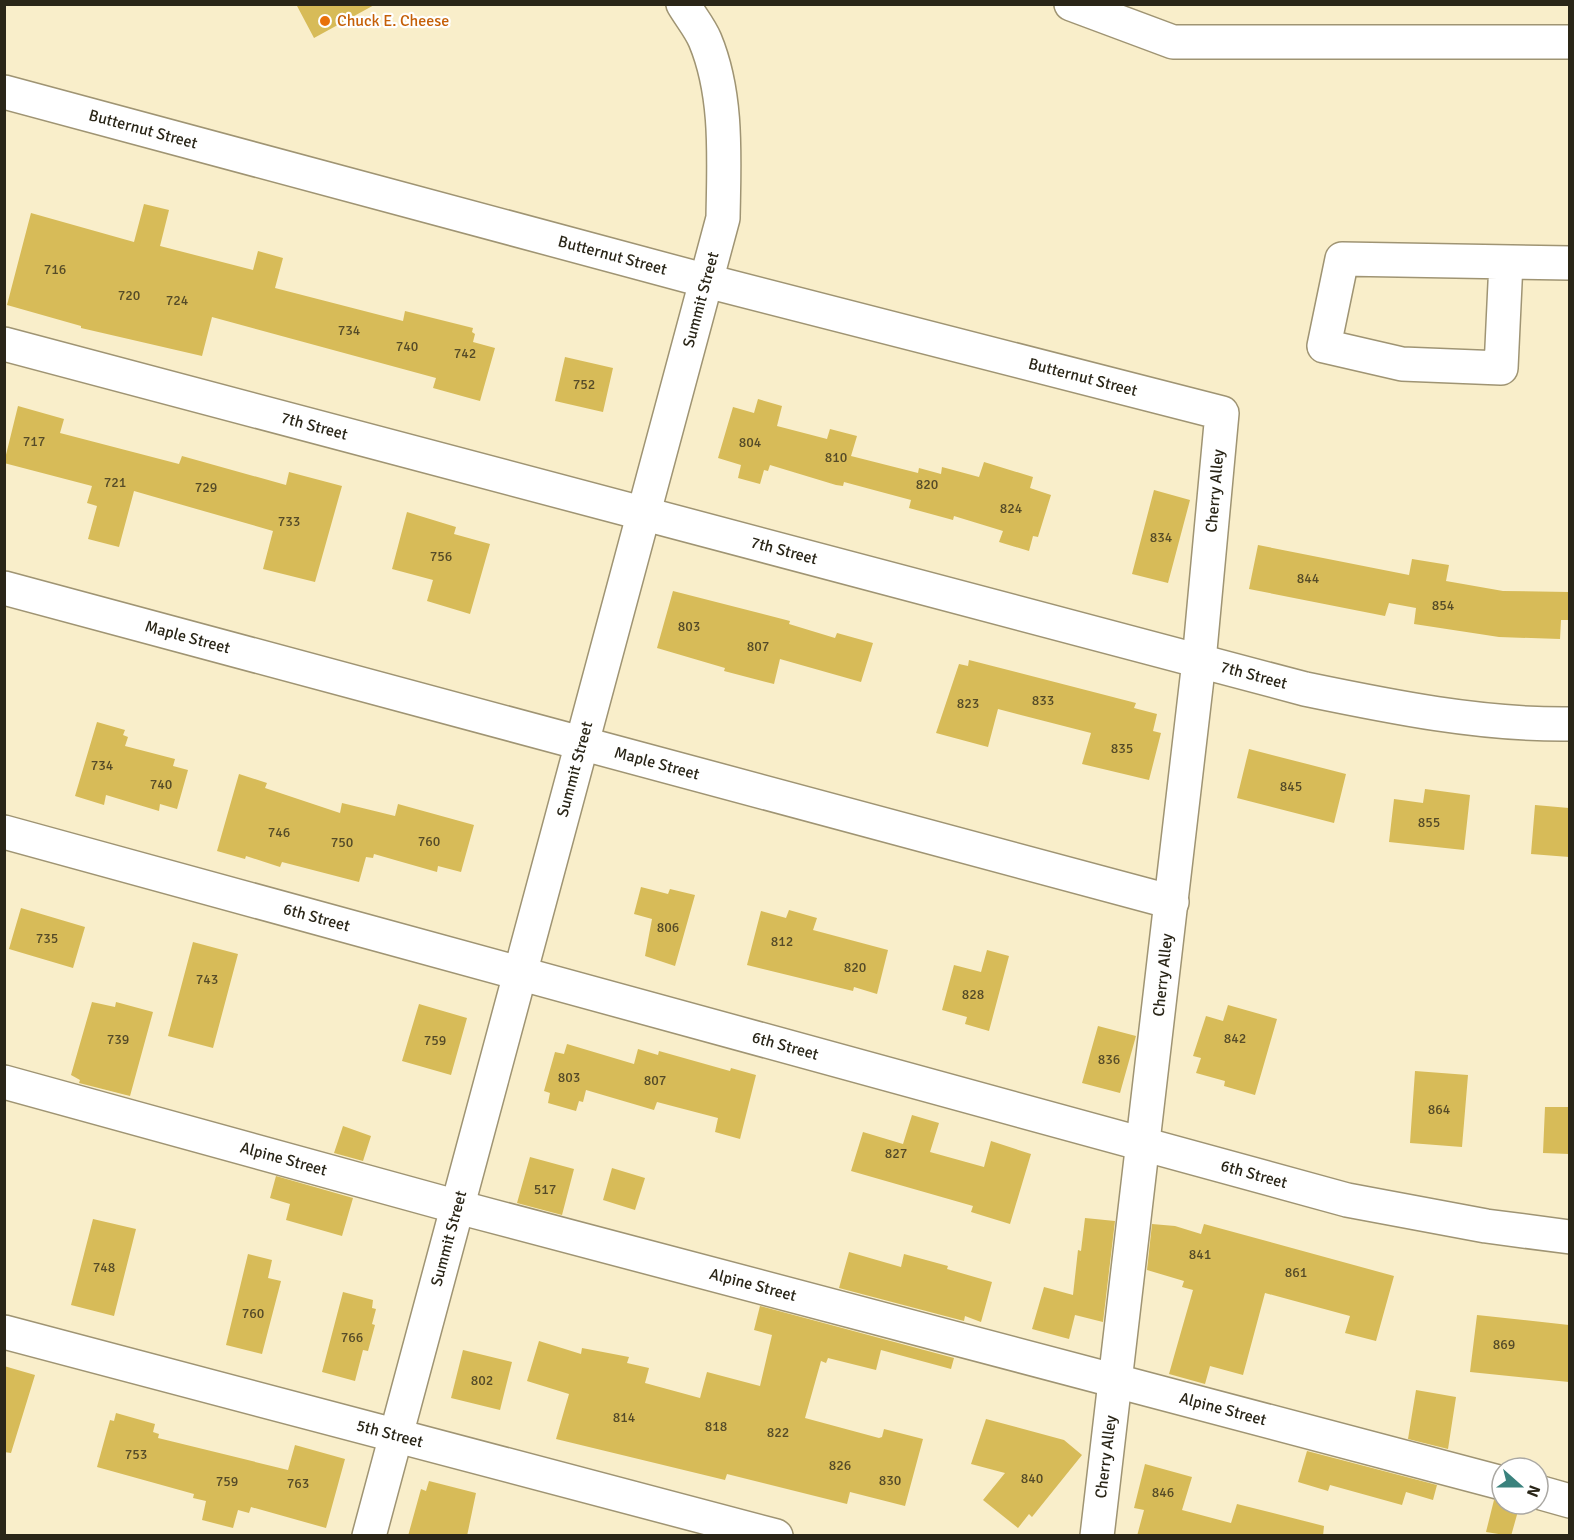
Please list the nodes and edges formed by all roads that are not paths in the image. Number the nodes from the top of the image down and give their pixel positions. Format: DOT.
graph roads {
  1 [pos="683,4"];
  2 [pos="1071,4"];
  3 [pos="1569,42"];
  4 [pos="4,92"];
  5 [pos="1506,262"];
  6 [pos="1569,263"];
  7 [pos="707,281"];
  8 [pos="4,344"];
  9 [pos="1222,413"];
  10 [pos="644,512"];
  11 [pos="4,588"];
  12 [pos="1199,661"];
  13 [pos="1569,724"];
  14 [pos="582,744"];
  15 [pos="4,832"];
  16 [pos="1172,902"];
  17 [pos="520,974"];
  18 [pos="4,1082"];
  19 [pos="1144,1144"];
  20 [pos="458,1207"];
  21 [pos="1569,1236"];
  22 [pos="4,1332"];
  23 [pos="1115,1380"];
  24 [pos="396,1435"];
  25 [pos="1490,1480"];
  26 [pos="1550,1495"];
  27 [pos="1569,1501"];
  28 [pos="369,1536"];
  29 [pos="776,1536"];
  30 [pos="1097,1536"];
  1 -- 7 [label="street, Summit Street"];
  2 -- 3 [label="street"];
  4 -- 7 [label="street, Butternut Street"];
  5 -- 5 [label="street"];
  5 -- 6 [label="street"];
  7 -- 9 [label="street, Butternut Street"];
  7 -- 10 [label="street, Summit Street"];
  8 -- 10 [label="street, 7th Street"];
  9 -- 12 [label="street, Cherry Alley"];
  10 -- 12 [label="street, 7th Street"];
  10 -- 14 [label="street, Summit Street"];
  11 -- 14 [label="street, Maple Street"];
  12 -- 13 [label="street, 7th Street"];
  12 -- 16 [label="street, Cherry Alley"];
  14 -- 16 [label="street, Maple Street"];
  14 -- 17 [label="street, Summit Street"];
  15 -- 17 [label="street, 6th Street"];
  16 -- 19 [label="street, Cherry Alley"];
  17 -- 19 [label="street, 6th Street"];
  17 -- 20 [label="street, Summit Street"];
  18 -- 20 [label="street, Alpine Street"];
  19 -- 21 [label="street, 6th Street"];
  19 -- 23 [label="street, Cherry Alley"];
  20 -- 23 [label="street, Alpine Street"];
  20 -- 24 [label="street, Summit Street"];
  22 -- 24 [label="street, 5th Street"];
  23 -- 25 [label="street, Alpine Street"];
  23 -- 30 [label="street, Cherry Alley"];
  24 -- 28 [label="street, Summit Street"];
  24 -- 29 [label="street, 5th Street"];
  26 -- 27 [label="street"];
}
